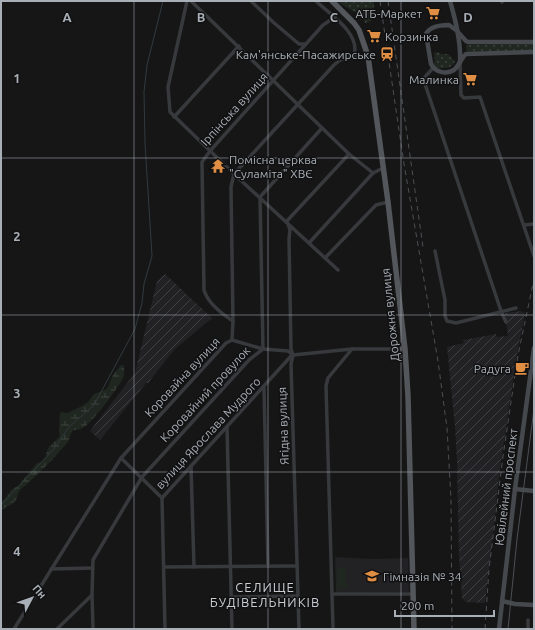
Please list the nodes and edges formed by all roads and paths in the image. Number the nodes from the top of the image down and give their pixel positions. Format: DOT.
graph roads {
  1 [pos="187,1"];
  2 [pos="191,1"];
  3 [pos="251,1"];
  4 [pos="316,1"];
  5 [pos="332,1"];
  6 [pos="450,1"];
  7 [pos="335,17"];
  8 [pos="456,30"];
  9 [pos="534,42"];
  10 [pos="306,43"];
  11 [pos="299,44"];
  12 [pos="239,46"];
  13 [pos="460,48"];
  14 [pos="300,50"];
  15 [pos="534,52"];
  16 [pos="466,54"];
  17 [pos="354,55"];
  18 [pos="368,56"];
  19 [pos="460,63"];
  20 [pos="433,68"];
  21 [pos="273,80"];
  22 [pos="298,104"];
  23 [pos="174,117"];
  24 [pos="322,128"];
  25 [pos="210,151"];
  26 [pos="349,154"];
  27 [pos="383,168"];
  28 [pos="373,173"];
  29 [pos="234,174"];
  30 [pos="260,197"];
  31 [pos="388,202"];
  32 [pos="287,223"];
  33 [pos="534,224"];
  34 [pos="524,225"];
  35 [pos="309,243"];
  36 [pos="435,251"];
  37 [pos="534,256"];
  38 [pos="325,258"];
  39 [pos="338,270"];
  40 [pos="516,308"];
  41 [pos="501,311"];
  42 [pos="233,321"];
  43 [pos="506,322"];
  44 [pos="232,340"];
  45 [pos="534,348"];
  46 [pos="263,349"];
  47 [pos="352,349"];
  48 [pos="405,349"];
  49 [pos="293,354"];
  50 [pos="264,388"];
  51 [pos="227,427"];
  52 [pos="121,458"];
  53 [pos="191,466"];
  54 [pos="142,477"];
  55 [pos="515,489"];
  56 [pos="534,491"];
  57 [pos="162,498"];
  58 [pos="231,566"];
  59 [pos="268,566"];
  60 [pos="297,566"];
  61 [pos="164,567"];
  62 [pos="194,567"];
  63 [pos="92,568"];
  64 [pos="51,569"];
  65 [pos="332,594"];
  66 [pos="413,594"];
  67 [pos="92,595"];
  68 [pos="298,596"];
  69 [pos="231,597"];
  70 [pos="502,601"];
  71 [pos="534,604"];
  72 [pos="528,620"];
  73 [pos="14,629"];
  74 [pos="57,629"];
  75 [pos="93,629"];
  76 [pos="166,629"];
  77 [pos="232,629"];
  78 [pos="299,629"];
  79 [pos="333,629"];
  80 [pos="414,629"];
  81 [pos="499,629"];
  82 [pos="528,629"];
  1 -- 23 [label="street"];
  2 -- 12 [label="street"];
  3 -- 11 [label="street"];
  4 -- 7 [label="street"];
  5 -- 18 [label="main road, Дорожня вулиця"];
  6 -- 8 [label="main road"];
  7 -- 10 [label="street, Ірпінська вулиця"];
  7 -- 17 [label="street"];
  8 -- 9 [label="main road"];
  8 -- 13 [label="main road"];
  8 -- 20 [label="main road"];
  10 -- 11 [label="street"];
  10 -- 14 [label="street, Ірпінська вулиця"];
  11 -- 14 [label="street"];
  12 -- 21 [label="street"];
  12 -- 23 [label="street"];
  13 -- 16 [label="main road"];
  13 -- 19 [label="main road"];
  14 -- 21 [label="street, Ірпінська вулиця"];
  15 -- 16 [label="main road"];
  16 -- 19 [label="main road"];
  17 -- 18 [label="street"];
  17 -- 22 [label="street"];
  18 -- 27 [label="main road, Дорожня вулиця"];
  19 -- 20 [label="main road"];
  19 -- 34 [label="street"];
  20 -- 41 [label="street"];
  21 -- 22 [label="street"];
  21 -- 25 [label="street, Ірпінська вулиця"];
  22 -- 24 [label="street"];
  22 -- 29 [label="street"];
  23 -- 25 [label="street"];
  24 -- 26 [label="street"];
  24 -- 30 [label="street"];
  25 -- 29 [label="street"];
  25 -- 42 [label="street, Ірпінська вулиця"];
  26 -- 28 [label="street"];
  26 -- 32 [label="street"];
  27 -- 28 [label="street"];
  27 -- 31 [label="main road, Дорожня вулиця"];
  28 -- 35 [label="street"];
  29 -- 30 [label="street"];
  29 -- 42 [label="street, Коровайна вулиця"];
  30 -- 32 [label="street"];
  30 -- 46 [label="street, Коровайний провулок"];
  31 -- 38 [label="street"];
  31 -- 48 [label="main road, Дорожня вулиця"];
  32 -- 35 [label="street"];
  32 -- 49 [label="street, Ягідна вулиця"];
  33 -- 34 [label="street"];
  34 -- 37 [label="street"];
  35 -- 38 [label="street"];
  36 -- 41 [label="street"];
  38 -- 39 [label="street"];
  40 -- 41 [label="street"];
  41 -- 43 [label="street"];
  42 -- 44 [label="street, Коровайна вулиця"];
  44 -- 46 [label="street"];
  44 -- 52 [label="street, Коровайна вулиця"];
  45 -- 55 [label="main road, Ювілейний проспект"];
  46 -- 49 [label="street"];
  46 -- 54 [label="street, Коровайний провулок"];
  47 -- 48 [label="street"];
  47 -- 49 [label="street"];
  47 -- 65 [label="street"];
  48 -- 66 [label="main road, Дорожня вулиця"];
  49 -- 50 [label="street, вулиця Ярослава Мудрого"];
  49 -- 60 [label="street, Ягідна вулиця"];
  50 -- 51 [label="street, вулиця Ярослава Мудрого"];
  50 -- 59 [label="street"];
  51 -- 53 [label="street, вулиця Ярослава Мудрого"];
  51 -- 58 [label="street"];
  52 -- 54 [label="street"];
  52 -- 64 [label="street, Коровайна вулиця"];
  53 -- 57 [label="street, вулиця Ярослава Мудрого"];
  53 -- 62 [label="street"];
  54 -- 57 [label="street"];
  54 -- 63 [label="street, Коровайний провулок"];
  55 -- 56 [label="main road"];
  55 -- 70 [label="main road, Ювілейний проспект"];
  57 -- 61 [label="street, вулиця Ярослава Мудрого"];
  58 -- 59 [label="street"];
  58 -- 62 [label="street"];
  58 -- 69 [label="street"];
  59 -- 60 [label="street"];
  60 -- 68 [label="street, Ягідна вулиця"];
  61 -- 62 [label="street"];
  61 -- 76 [label="street, вулиця Ярослава Мудрого"];
  63 -- 64 [label="street"];
  63 -- 67 [label="street"];
  64 -- 73 [label="street, Коровайна вулиця"];
  65 -- 66 [label="street"];
  65 -- 79 [label="street"];
  66 -- 80 [label="main road, Дорожня вулиця"];
  67 -- 74 [label="street"];
  67 -- 75 [label="street"];
  68 -- 69 [label="street"];
  68 -- 78 [label="street, Ягідна вулиця"];
  69 -- 77 [label="street"];
  70 -- 71 [label="main road"];
  70 -- 81 [label="main road, Ювілейний проспект"];
  72 -- 82 [label="street"];
}
